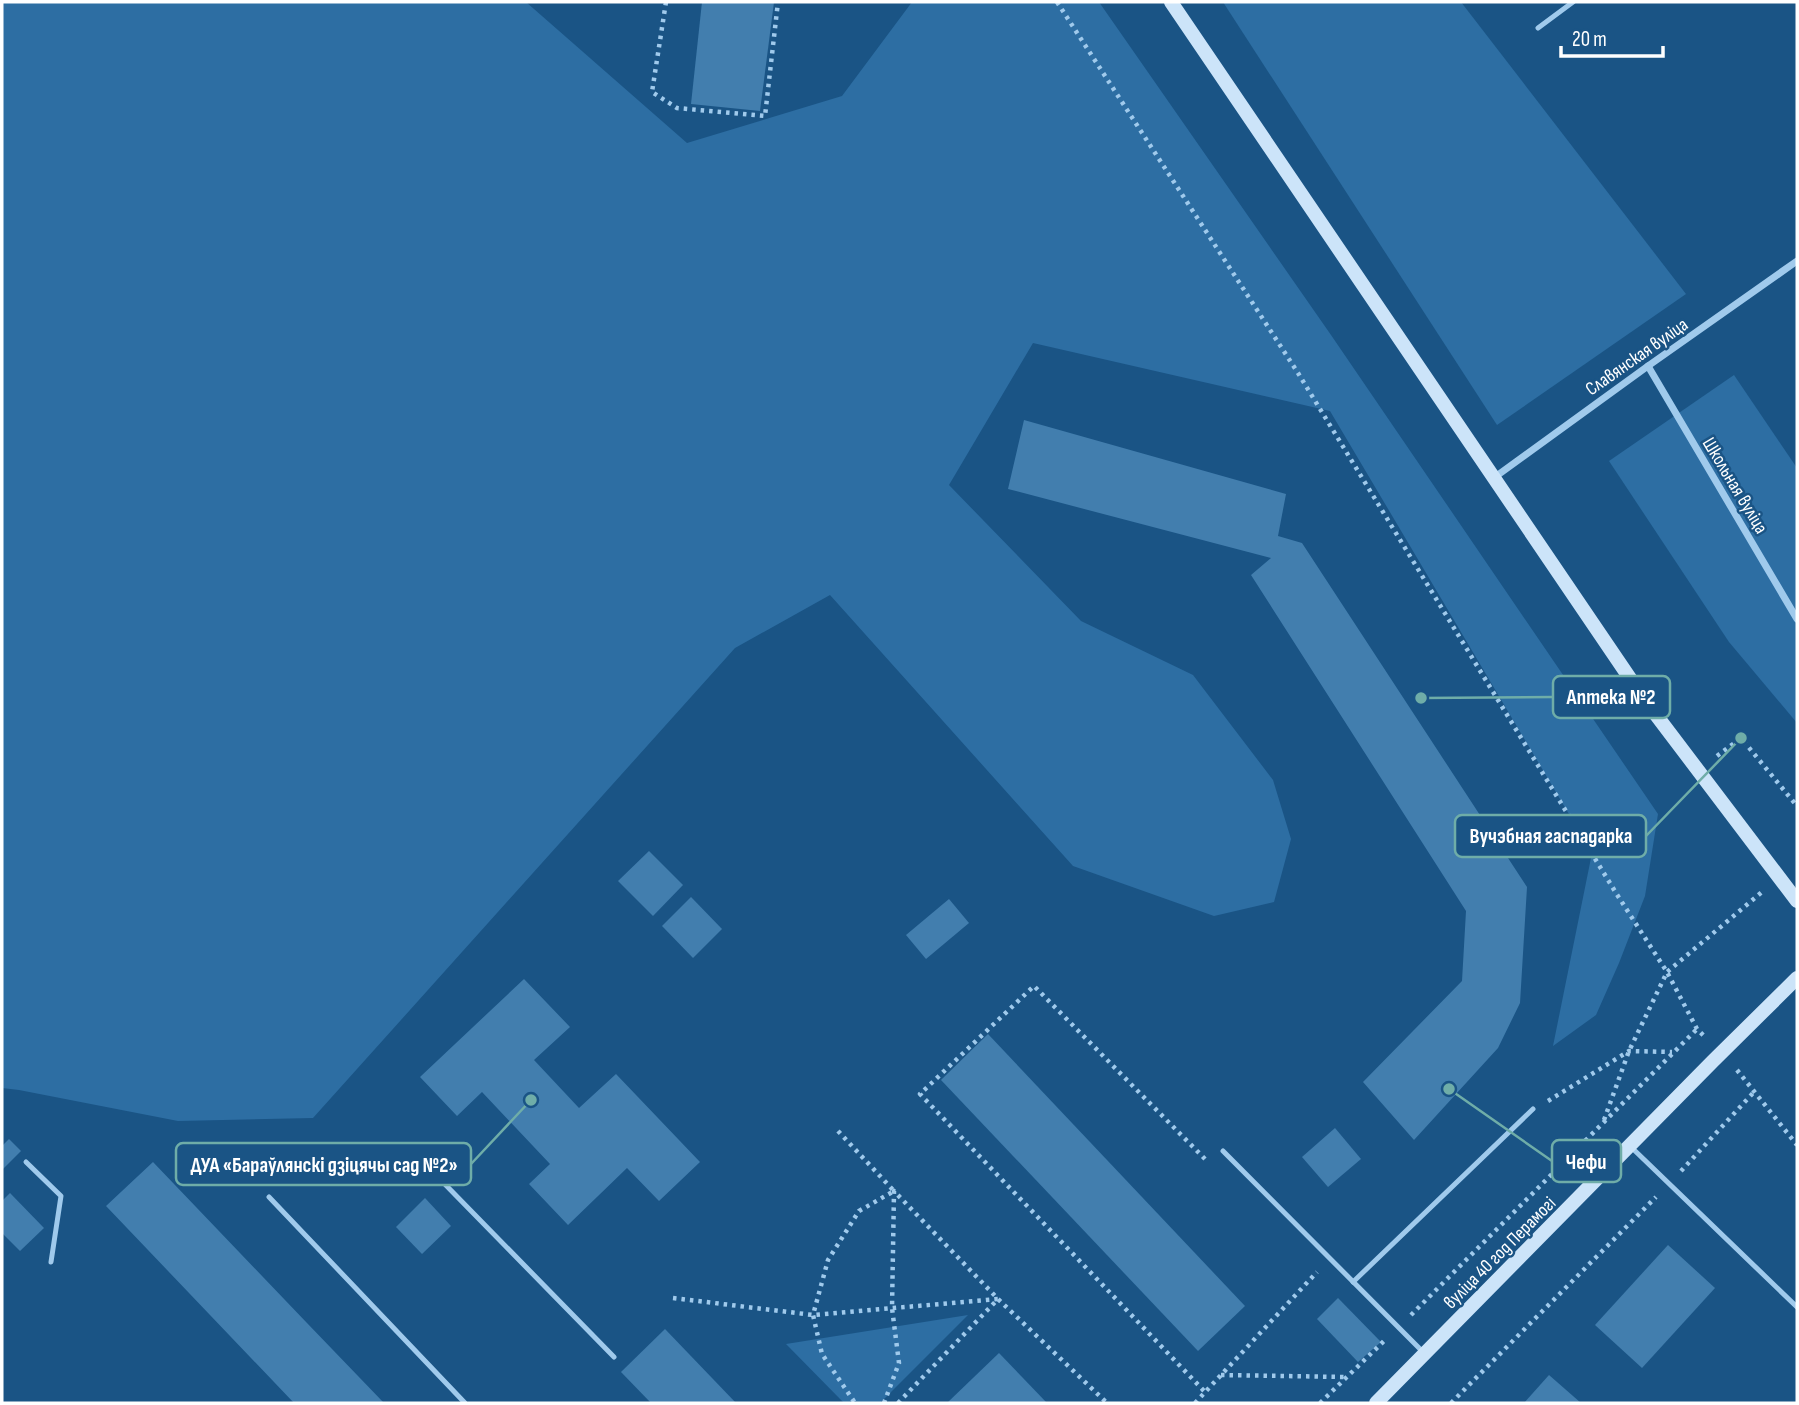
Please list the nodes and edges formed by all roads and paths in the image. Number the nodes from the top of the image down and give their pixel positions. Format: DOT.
graph roads {
  1 [pos="666,2"];
  2 [pos="778,2"];
  3 [pos="1057,2"];
  4 [pos="1171,2"];
  5 [pos="1573,2"];
  6 [pos="1538,28"];
  7 [pos="1797,261"];
  8 [pos="1648,366"];
  9 [pos="1494,477"];
  10 [pos="1797,619"];
  11 [pos="1741,738"];
  12 [pos="1797,806"];
  13 [pos="1779,877"];
  14 [pos="1797,901"];
  15 [pos="1667,972"];
  16 [pos="1797,978"];
  17 [pos="1697,1028"];
  18 [pos="1629,1051"];
  19 [pos="1673,1052"];
  20 [pos="1722,1052"];
  21 [pos="1754,1092"];
  22 [pos="1534,1110"];
  23 [pos="1603,1122"];
  24 [pos="838,1131"];
  25 [pos="1797,1145"];
  26 [pos="1630,1146"];
  27 [pos="1223,1151"];
  28 [pos="26,1162"];
  29 [pos="1209,1163"];
  30 [pos="433,1172"];
  31 [pos="1669,1184"];
  32 [pos="894,1191"];
  33 [pos="269,1197"];
  34 [pos="51,1262"];
  35 [pos="1325,1279"];
  36 [pos="1353,1282"];
  37 [pos="673,1297"];
  38 [pos="999,1299"];
  39 [pos="1797,1307"];
  40 [pos="892,1308"];
  41 [pos="813,1315"];
  42 [pos="1399,1327"];
  43 [pos="1377,1331"];
  44 [pos="1385,1340"];
  45 [pos="1426,1354"];
  46 [pos="614,1357"];
  47 [pos="1222,1375"];
  48 [pos="1347,1377"];
  49 [pos="1205,1392"];
  50 [pos="465,1403"];
  51 [pos="855,1403"];
  52 [pos="884,1403"];
  53 [pos="898,1403"];
  54 [pos="1107,1403"];
  55 [pos="1195,1403"];
  56 [pos="1320,1403"];
  57 [pos="1376,1403"];
  58 [pos="1451,1403"];
  1 -- 2 [label="path"];
  3 -- 15 [label="path"];
  4 -- 9 [label="main road"];
  5 -- 6 [label="lane"];
  7 -- 8 [label="street, Славянская вуліца"];
  8 -- 9 [label="street, Славянская вуліца"];
  8 -- 10 [label="street, Школьная вуліца"];
  9 -- 13 [label="main road"];
  11 -- 12 [label="path"];
  13 -- 14 [label="main road"];
  13 -- 15 [label="path"];
  15 -- 17 [label="path"];
  15 -- 18 [label="path"];
  16 -- 20 [label="main road, вуліца 40 год Перамогі"];
  17 -- 19 [label="path"];
  17 -- 20 [label="path"];
  18 -- 19 [label="path"];
  18 -- 22 [label="path"];
  18 -- 23 [label="path"];
  19 -- 23 [label="path"];
  20 -- 21 [label="path"];
  20 -- 26 [label="main road, вуліца 40 год Перамогі"];
  21 -- 25 [label="path"];
  21 -- 31 [label="path"];
  22 -- 36 [label="lane"];
  23 -- 42 [label="path"];
  24 -- 32 [label="path"];
  26 -- 31 [label="lane"];
  26 -- 45 [label="main road, вуліца 40 год Перамогі"];
  27 -- 36 [label="lane"];
  28 -- 34 [label="lane"];
  29 -- 49 [label="path"];
  30 -- 46 [label="lane"];
  31 -- 39 [label="lane"];
  31 -- 58 [label="path"];
  32 -- 38 [label="path"];
  32 -- 40 [label="path"];
  32 -- 41 [label="path"];
  33 -- 50 [label="lane"];
  35 -- 47 [label="path"];
  36 -- 42 [label="lane"];
  37 -- 41 [label="path"];
  38 -- 40 [label="path"];
  38 -- 53 [label="path"];
  38 -- 54 [label="path"];
  40 -- 41 [label="path"];
  40 -- 52 [label="path"];
  41 -- 51 [label="path"];
  42 -- 44 [label="path"];
  42 -- 45 [label="lane"];
  43 -- 44 [label="path"];
  44 -- 48 [label="path"];
  45 -- 57 [label="main road, вуліца 40 год Перамогі"];
  47 -- 48 [label="path"];
  47 -- 49 [label="path"];
  48 -- 56 [label="path"];
  49 -- 55 [label="path"];
}
